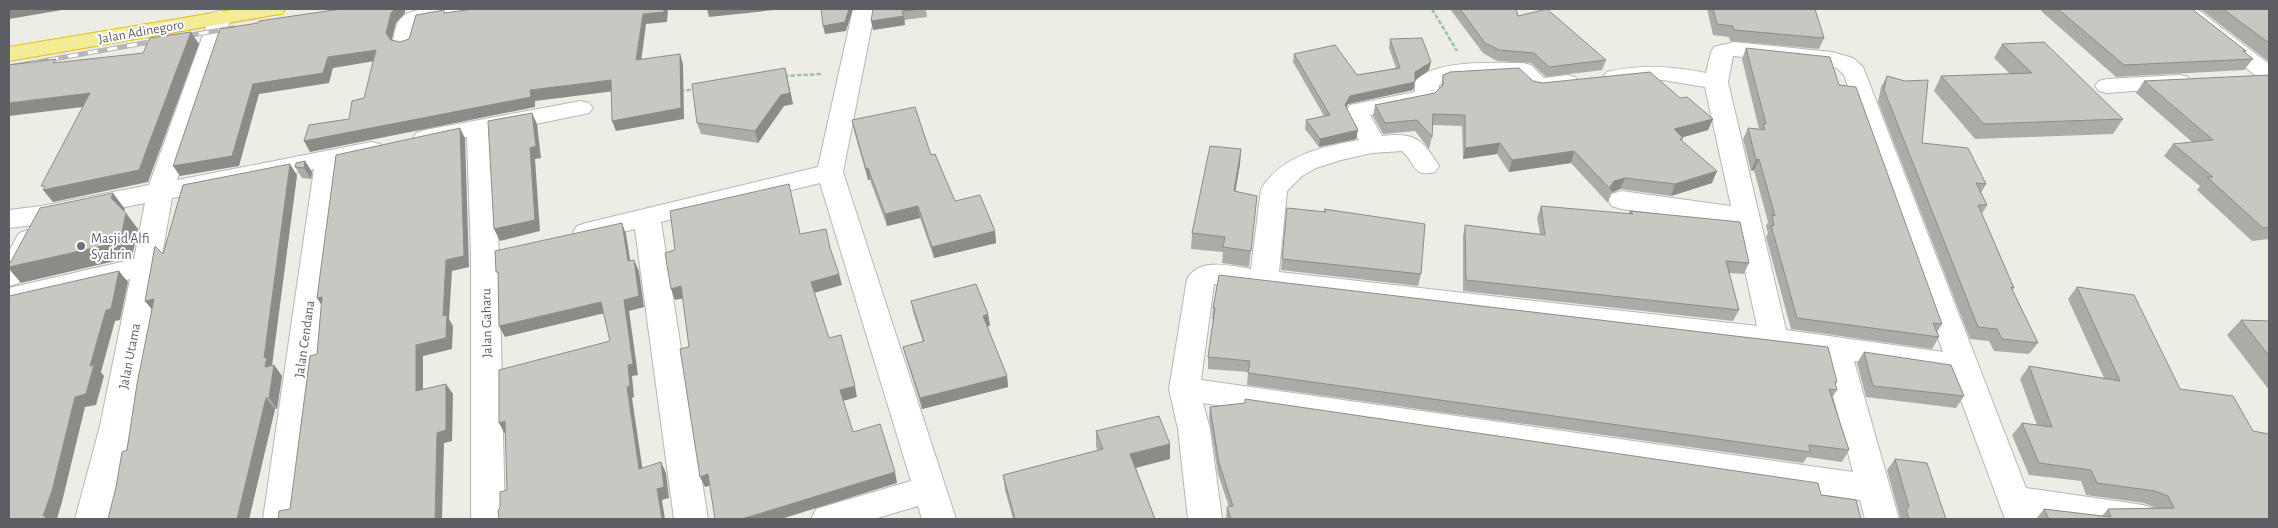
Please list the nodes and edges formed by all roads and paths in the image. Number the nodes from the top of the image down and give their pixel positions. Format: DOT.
graph roads {
  1 [pos="188,9"];
  2 [pos="274,9"];
  3 [pos="457,9"];
  4 [pos="864,9"];
  5 [pos="1432,9"];
  6 [pos="2184,9"];
  7 [pos="220,18"];
  8 [pos="9,39"];
  9 [pos="404,43"];
  10 [pos="9,54"];
  11 [pos="851,72"];
  12 [pos="1470,72"];
  13 [pos="782,76"];
  14 [pos="2269,77"];
  15 [pos="2242,79"];
  16 [pos="2205,81"];
  17 [pos="1716,82"];
  18 [pos="2107,86"];
  19 [pos="705,87"];
  20 [pos="676,92"];
  21 [pos="581,108"];
  22 [pos="479,126"];
  23 [pos="1374,145"];
  24 [pos="328,159"];
  25 [pos="1426,166"];
  26 [pos="830,172"];
  27 [pos="160,191"];
  28 [pos="1621,200"];
  29 [pos="41,215"];
  30 [pos="1746,217"];
  31 [pos="647,218"];
  32 [pos="9,219"];
  33 [pos="561,237"];
  34 [pos="514,248"];
  35 [pos="485,255"];
  36 [pos="146,266"];
  37 [pos="9,276"];
  38 [pos="1264,279"];
  39 [pos="9,298"];
  40 [pos="1774,339"];
  41 [pos="1835,348"];
  42 [pos="1963,366"];
  43 [pos="1184,389"];
  44 [pos="1872,488"];
  45 [pos="930,489"];
  46 [pos="2018,510"];
  47 [pos="92,519"];
  48 [pos="280,519"];
  49 [pos="488,519"];
  50 [pos="690,519"];
  51 [pos="828,519"];
  52 [pos="939,519"];
  53 [pos="1206,519"];
  54 [pos="1882,519"];
  55 [pos="2143,519"];
  1 -- 8 [label="highway, Jalan Adinegoro"];
  2 -- 7 [label="highway, Jalan Adinegoro"];
  3 -- 9 [label="street"];
  4 -- 11 [label="street"];
  5 -- 12 [label="path"];
  6 -- 14 [label="street"];
  7 -- 10 [label="highway, Jalan Adinegoro"];
  7 -- 27 [label="street, Jalan Utama"];
  11 -- 13 [label="path"];
  11 -- 26 [label="street"];
  12 -- 17 [label="street"];
  12 -- 23 [label="street"];
  14 -- 15 [label="street"];
  16 -- 18 [label="street"];
  17 -- 30 [label="street"];
  17 -- 42 [label="street"];
  19 -- 20 [label="path"];
  21 -- 22 [label="street"];
  22 -- 24 [label="street"];
  22 -- 35 [label="street, Jalan Gaharu"];
  23 -- 25 [label="street"];
  23 -- 38 [label="street"];
  24 -- 27 [label="street"];
  24 -- 48 [label="street, Jalan Cendana"];
  26 -- 31 [label="street"];
  26 -- 45 [label="street"];
  27 -- 29 [label="street"];
  27 -- 36 [label="street, Jalan Utama"];
  28 -- 30 [label="street"];
  29 -- 32 [label="street"];
  29 -- 37 [label="street"];
  30 -- 40 [label="street"];
  31 -- 33 [label="street"];
  31 -- 50 [label="street"];
  34 -- 35 [label="street"];
  35 -- 49 [label="street, Jalan Gaharu"];
  36 -- 39 [label="street"];
  36 -- 47 [label="street, Jalan Utama"];
  38 -- 40 [label="street"];
  38 -- 43 [label="street"];
  40 -- 41 [label="street"];
  41 -- 42 [label="street"];
  41 -- 44 [label="street"];
  42 -- 46 [label="street"];
  43 -- 44 [label="street"];
  43 -- 53 [label="street"];
  44 -- 54 [label="street"];
  45 -- 51 [label="street"];
  45 -- 52 [label="street"];
  46 -- 55 [label="street"];
}
